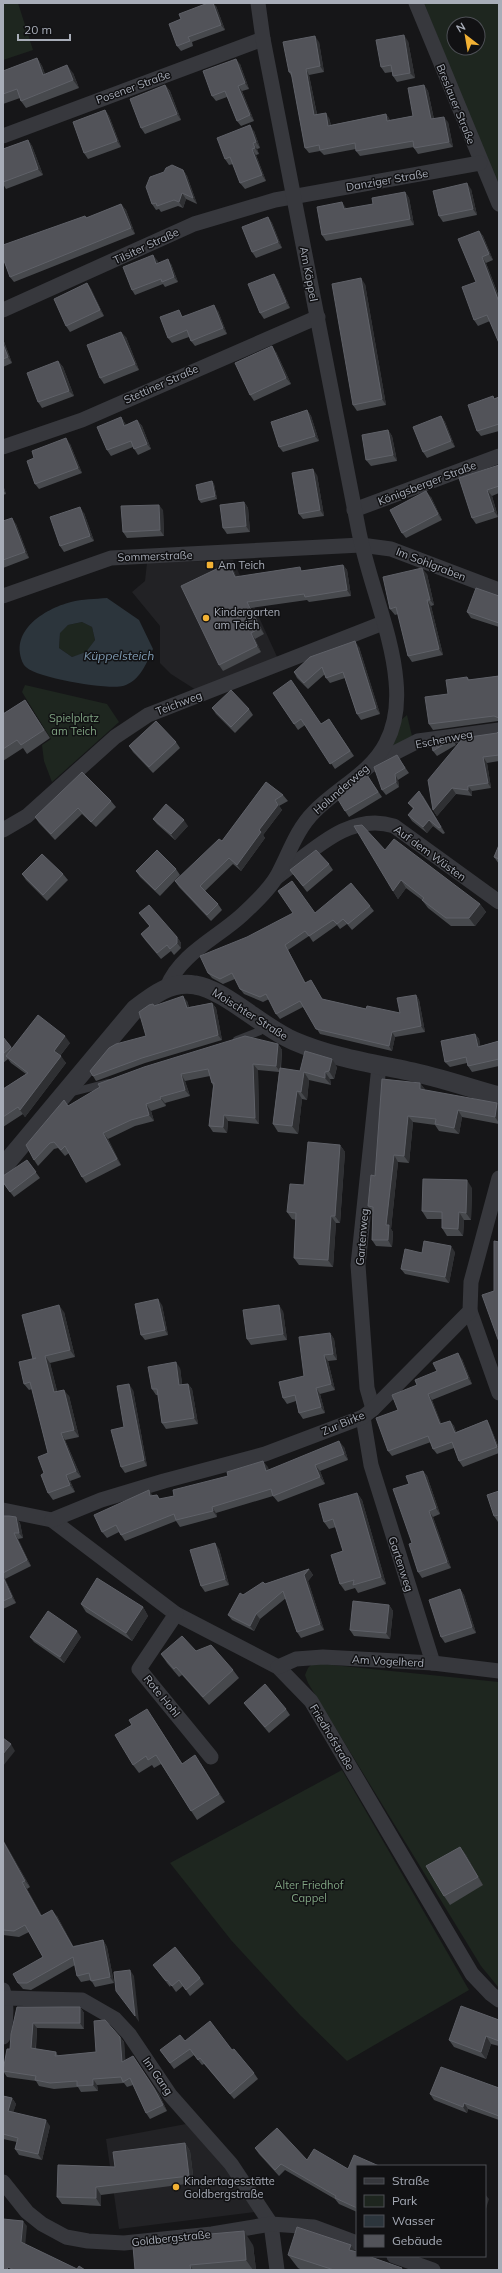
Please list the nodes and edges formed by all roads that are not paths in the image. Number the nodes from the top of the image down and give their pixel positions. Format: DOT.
graph roads {
  1 [pos="258,3"];
  2 [pos="416,3"];
  3 [pos="263,39"];
  4 [pos="3,136"];
  5 [pos="480,163"];
  6 [pos="294,197"];
  7 [pos="499,204"];
  8 [pos="3,310"];
  9 [pos="318,316"];
  10 [pos="3,447"];
  11 [pos="499,456"];
  12 [pos="354,510"];
  13 [pos="361,545"];
  14 [pos="499,590"];
  15 [pos="3,596"];
  16 [pos="383,623"];
  17 [pos="499,730"];
  18 [pos="370,766"];
  19 [pos="3,830"];
  20 [pos="276,878"];
  21 [pos="499,902"];
  22 [pos="167,988"];
  23 [pos="265,1026"];
  24 [pos="228,1043"];
  25 [pos="378,1066"];
  26 [pos="120,1078"];
  27 [pos="64,1094"];
  28 [pos="499,1096"];
  29 [pos="3,1167"];
  30 [pos="499,1178"];
  31 [pos="470,1311"];
  32 [pos="499,1393"];
  33 [pos="368,1413"];
  34 [pos="3,1510"];
  35 [pos="52,1520"];
  36 [pos="176,1614"];
  37 [pos="433,1663"];
  38 [pos="278,1667"];
  39 [pos="499,1671"];
  40 [pos="211,1757"];
  41 [pos="4,1994"];
  42 [pos="499,2000"];
  43 [pos="3,2037"];
  44 [pos="3,2182"];
  45 [pos="271,2224"];
  46 [pos="356,2243"];
  47 [pos="397,2257"];
  48 [pos="277,2270"];
  49 [pos="433,2270"];
  1 -- 3 [label="street, Am Köppel"];
  2 -- 5 [label="street, Breslauer Straße"];
  3 -- 4 [label="street, Posener Straße"];
  3 -- 6 [label="street, Am Köppel"];
  5 -- 6 [label="street, Danziger Straße"];
  5 -- 7 [label="street, Breslauer Straße"];
  6 -- 8 [label="street, Tilsiter Straße"];
  6 -- 9 [label="street, Am Köppel"];
  9 -- 10 [label="street, Stettiner Straße"];
  9 -- 12 [label="street, Am Köppel"];
  11 -- 12 [label="street, Königsberger Straße"];
  12 -- 13 [label="street, Am Köppel"];
  13 -- 14 [label="street, Im Sohlgraben"];
  13 -- 15 [label="street, Sommerstraße"];
  13 -- 16 [label="street, Holunderweg"];
  16 -- 18 [label="street, Holunderweg"];
  16 -- 19 [label="street, Teichweg"];
  17 -- 18 [label="street, Eschenweg"];
  18 -- 20 [label="street, Holunderweg"];
  20 -- 21 [label="street, Auf dem Wüsten"];
  20 -- 22 [label="street, Holunderweg"];
  22 -- 23 [label="street, Moischter Straße"];
  22 -- 27 [label="street, Moischter Straße"];
  23 -- 24 [label="lane"];
  23 -- 25 [label="street, Moischter Straße"];
  25 -- 28 [label="street, Moischter Straße"];
  25 -- 33 [label="street, Gartenweg"];
  26 -- 27 [label="lane"];
  27 -- 29 [label="street, Moischter Straße"];
  30 -- 31 [label="street"];
  31 -- 32 [label="street"];
  31 -- 33 [label="street, Zur Birke"];
  33 -- 35 [label="street, Zur Birke"];
  33 -- 37 [label="street, Gartenweg"];
  34 -- 35 [label="street, Friedhofstraße"];
  35 -- 36 [label="street, Friedhofstraße"];
  36 -- 38 [label="street, Friedhofstraße"];
  36 -- 40 [label="street, Rote Hohl"];
  37 -- 38 [label="street, Am Vogelherd"];
  37 -- 39 [label="street, Am Vogelherd"];
  38 -- 42 [label="street, Friedhofstraße"];
  41 -- 43 [label="street"];
  41 -- 45 [label="street, Im Gang"];
  44 -- 45 [label="street, Goldbergstraße"];
  45 -- 46 [label="street, Goldbergstraße"];
  45 -- 48 [label="street"];
  47 -- 49 [label="street"];
}
